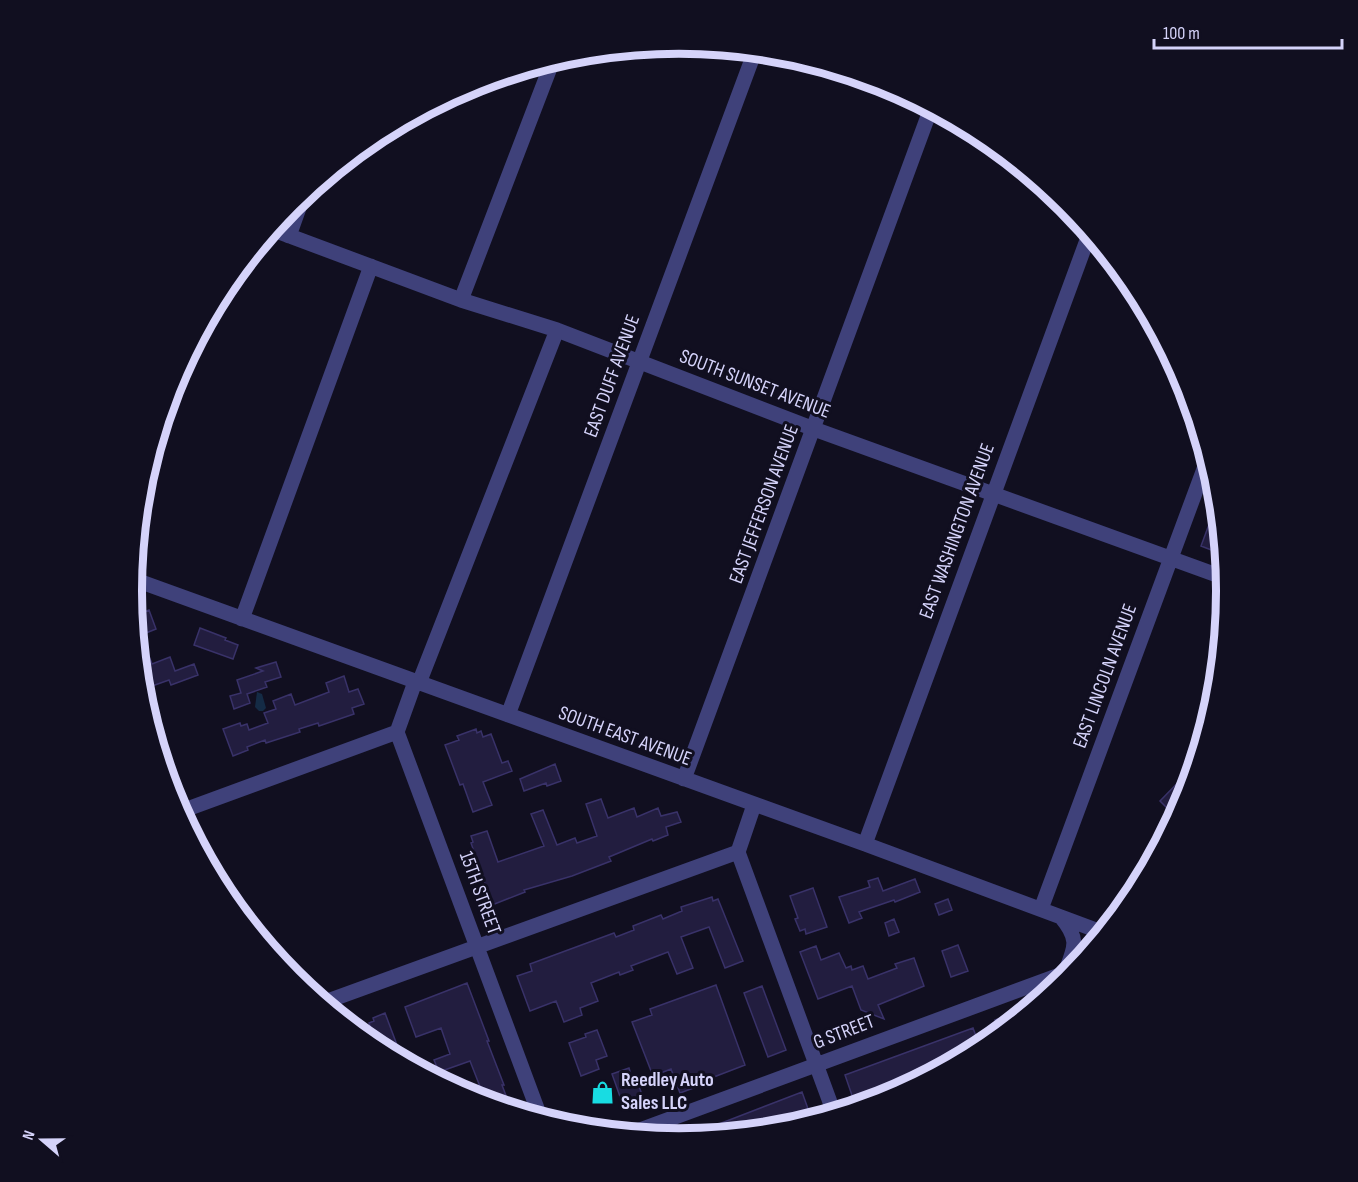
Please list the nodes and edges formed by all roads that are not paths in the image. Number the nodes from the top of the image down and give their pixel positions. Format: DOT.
graph roads {
  1 [pos="752,59"];
  2 [pos="549,70"];
  3 [pos="929,116"];
  4 [pos="297,213"];
  5 [pos="279,232"];
  6 [pos="289,236"];
  7 [pos="1087,241"];
  8 [pos="371,266"];
  9 [pos="461,300"];
  10 [pos="557,330"];
  11 [pos="639,362"];
  12 [pos="814,429"];
  13 [pos="1203,472"];
  14 [pos="993,495"];
  15 [pos="1171,558"];
  16 [pos="1216,574"];
  17 [pos="142,582"];
  18 [pos="242,619"];
  19 [pos="417,682"];
  20 [pos="507,715"];
  21 [pos="397,732"];
  22 [pos="684,779"];
  23 [pos="754,805"];
  24 [pos="188,809"];
  25 [pos="865,844"];
  26 [pos="738,852"];
  27 [pos="1041,909"];
  28 [pos="1061,917"];
  29 [pos="1095,930"];
  30 [pos="477,945"];
  31 [pos="1072,957"];
  32 [pos="1052,977"];
  33 [pos="331,1000"];
  34 [pos="817,1065"];
  35 [pos="832,1106"];
  36 [pos="538,1110"];
  37 [pos="648,1127"];
  1 -- 11 [label="street, EAST DUFF AVENUE"];
  2 -- 9 [label="street"];
  3 -- 12 [label="street, EAST JEFFERSON AVENUE"];
  4 -- 6 [label="street"];
  5 -- 6 [label="street, SOUTH SUNSET AVENUE"];
  6 -- 8 [label="street, SOUTH SUNSET AVENUE"];
  7 -- 14 [label="street, EAST WASHINGTON AVENUE"];
  8 -- 9 [label="street, SOUTH SUNSET AVENUE"];
  8 -- 18 [label="street"];
  9 -- 10 [label="street, SOUTH SUNSET AVENUE"];
  10 -- 11 [label="street, SOUTH SUNSET AVENUE"];
  10 -- 19 [label="street"];
  11 -- 12 [label="street, SOUTH SUNSET AVENUE"];
  11 -- 20 [label="street, EAST DUFF AVENUE"];
  12 -- 14 [label="street, SOUTH SUNSET AVENUE"];
  12 -- 22 [label="street, EAST JEFFERSON AVENUE"];
  13 -- 15 [label="street, EAST LINCOLN AVENUE"];
  14 -- 15 [label="street, SOUTH SUNSET AVENUE"];
  14 -- 25 [label="street, EAST WASHINGTON AVENUE"];
  15 -- 16 [label="street, SOUTH SUNSET AVENUE"];
  15 -- 27 [label="street, EAST LINCOLN AVENUE"];
  17 -- 18 [label="street, SOUTH EAST AVENUE"];
  18 -- 19 [label="street, SOUTH EAST AVENUE"];
  19 -- 20 [label="street, SOUTH EAST AVENUE"];
  19 -- 21 [label="street"];
  20 -- 22 [label="street, SOUTH EAST AVENUE"];
  21 -- 24 [label="street"];
  21 -- 30 [label="street, 15TH STREET"];
  22 -- 23 [label="street, SOUTH EAST AVENUE"];
  23 -- 25 [label="street, SOUTH EAST AVENUE"];
  23 -- 26 [label="street"];
  25 -- 27 [label="street, SOUTH EAST AVENUE"];
  26 -- 30 [label="street"];
  26 -- 34 [label="street"];
  27 -- 28 [label="street, SOUTH EAST AVENUE"];
  28 -- 29 [label="street, SOUTH EAST AVENUE"];
  28 -- 31 [label="street"];
  30 -- 33 [label="street"];
  30 -- 36 [label="street, 15TH STREET"];
  32 -- 34 [label="street, G STREET"];
  34 -- 35 [label="street"];
  34 -- 37 [label="street, G STREET"];
}
